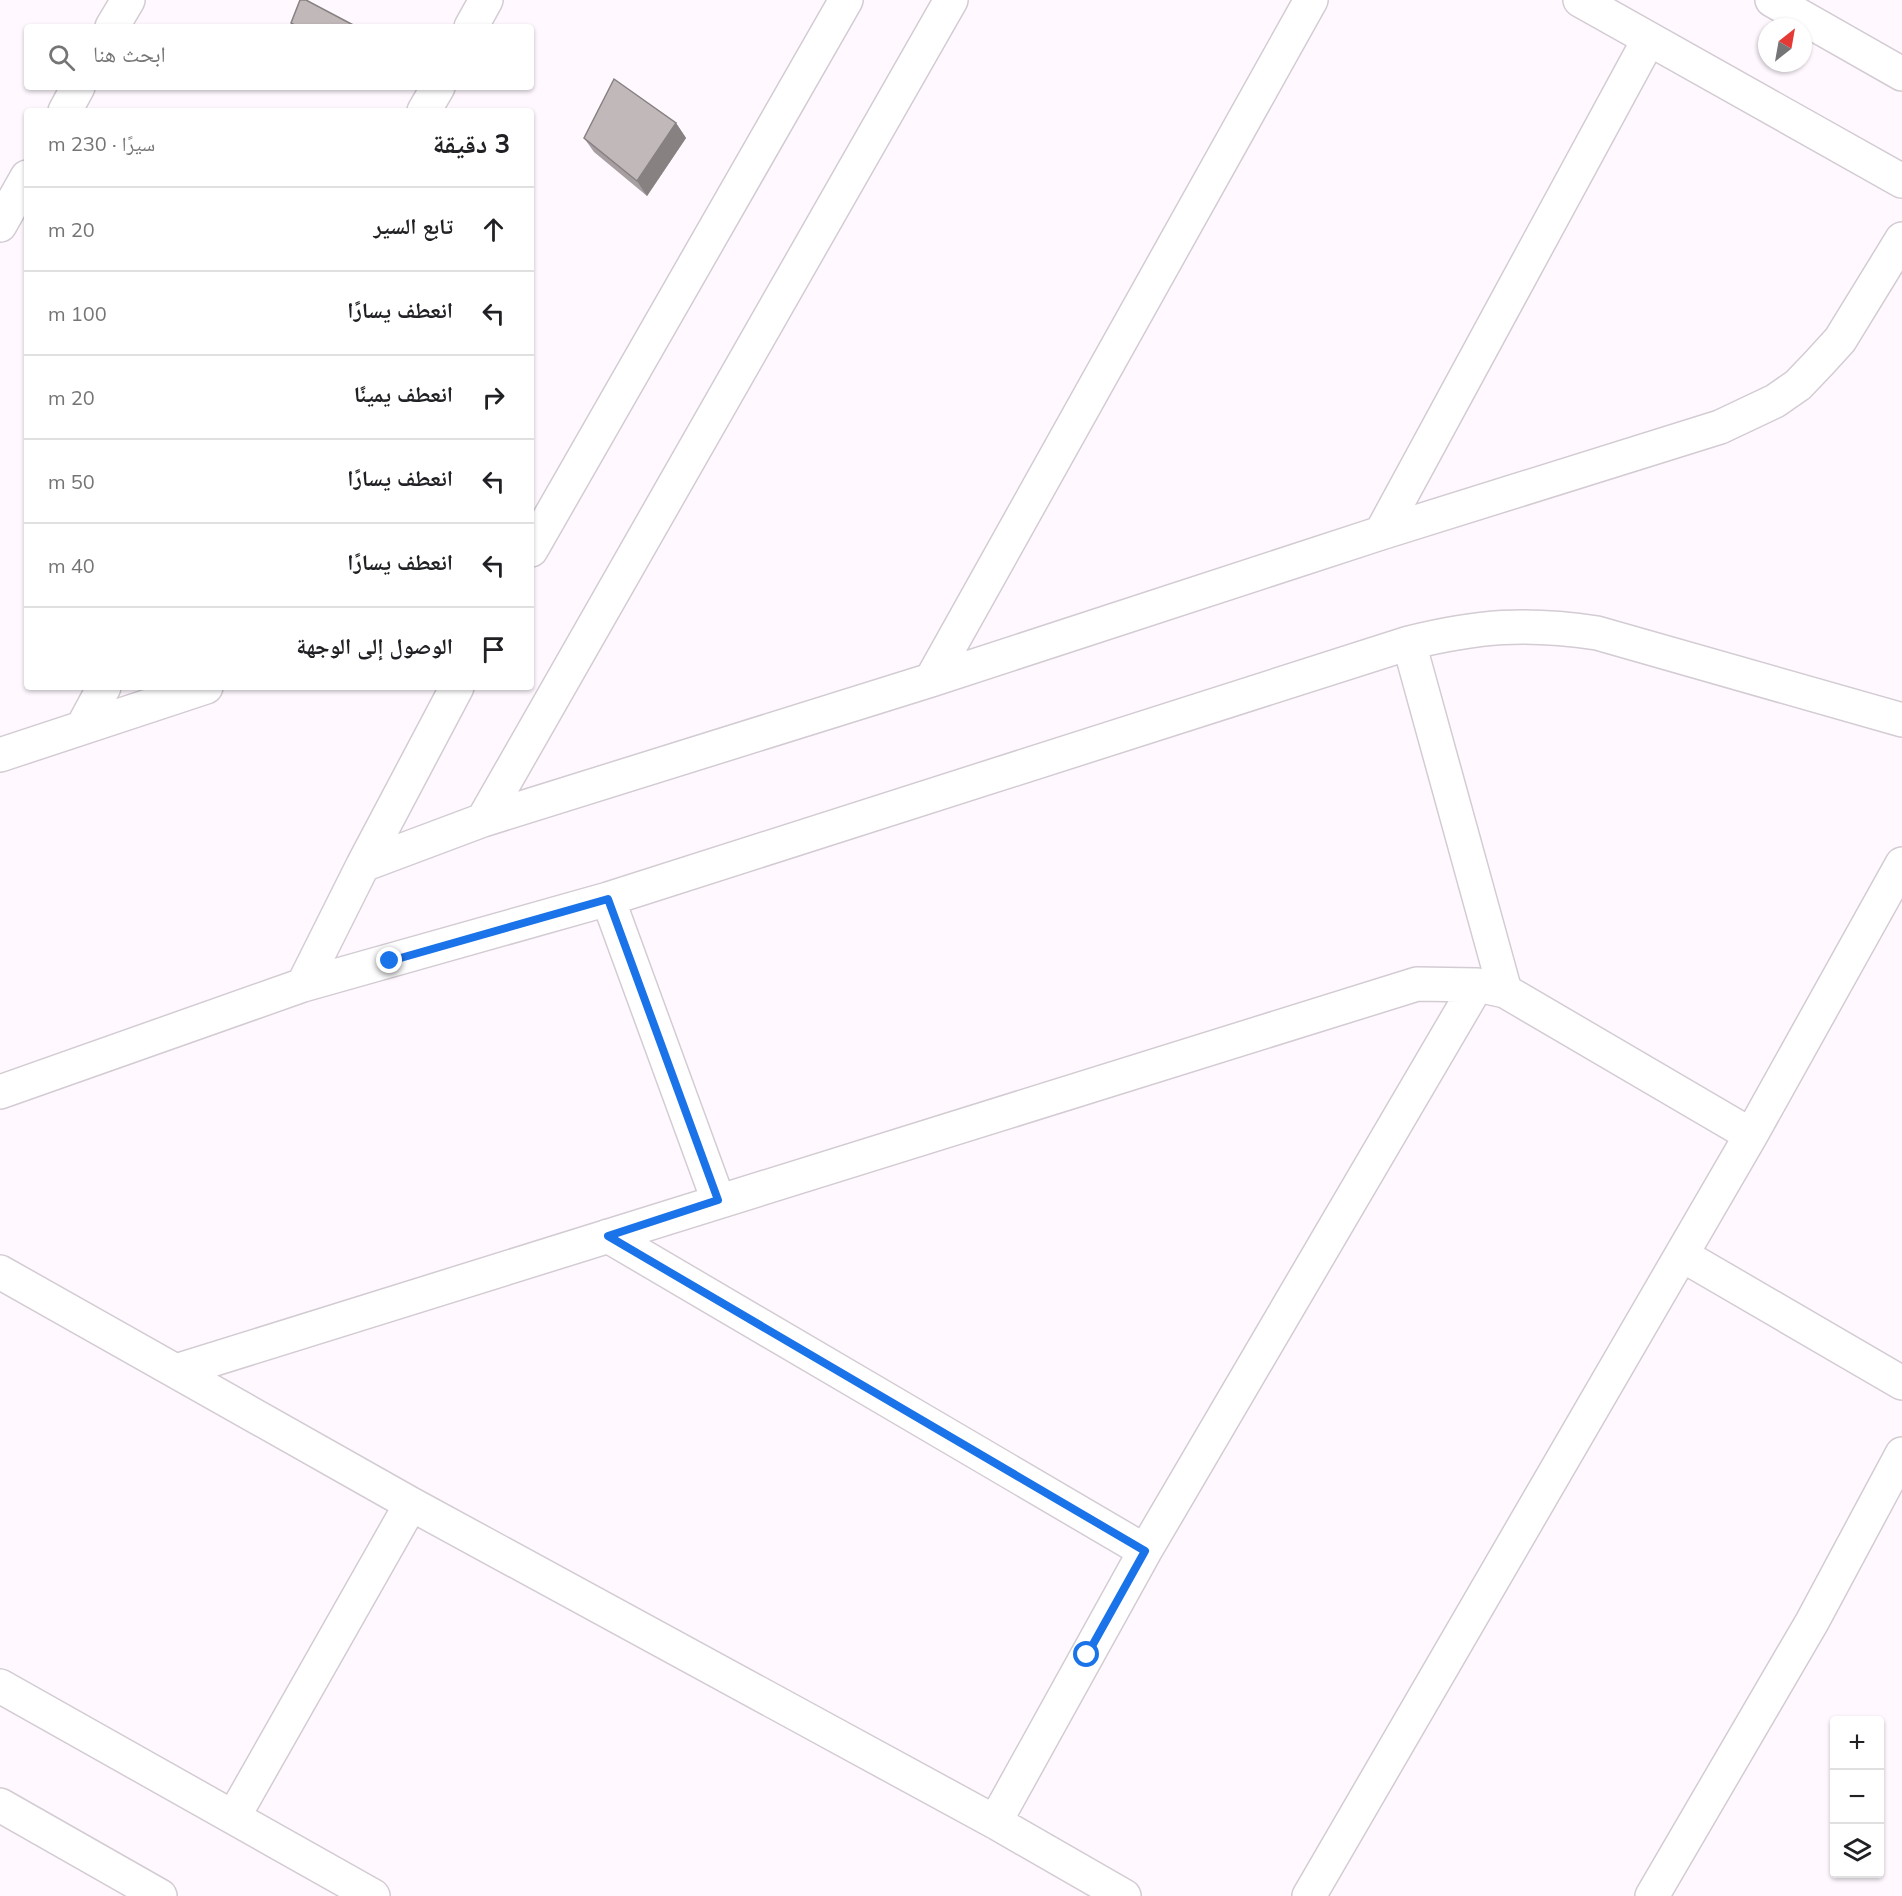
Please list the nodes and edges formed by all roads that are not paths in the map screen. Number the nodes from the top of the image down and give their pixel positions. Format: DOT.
graph roads {
  1 [pos="128,0"];
  2 [pos="486,0"];
  3 [pos="846,0"];
  4 [pos="951,0"];
  5 [pos="1311,0"];
  6 [pos="1580,0"];
  7 [pos="1772,0"];
  8 [pos="114,24"];
  9 [pos="473,24"];
  10 [pos="1649,39"];
  11 [pos="1902,74"];
  12 [pos="76,90"];
  13 [pos="436,90"];
  14 [pos="67,108"];
  15 [pos="426,108"];
  16 [pos="1902,181"];
  17 [pos="24,182"];
  18 [pos="0,225"];
  19 [pos="1902,239"];
  20 [pos="1381,533"];
  21 [pos="534,545"];
  22 [pos="1409,643"];
  23 [pos="931,680"];
  24 [pos="102,690"];
  25 [pos="197,690"];
  26 [pos="455,690"];
  27 [pos="1902,720"];
  28 [pos="83,726"];
  29 [pos="0,755"];
  30 [pos="483,820"];
  31 [pos="1902,864"];
  32 [pos="363,865"];
  33 [pos="608,899"];
  34 [pos="303,985"];
  35 [pos="1491,988"];
  36 [pos="0,1092"];
  37 [pos="1751,1136"];
  38 [pos="718,1200"];
  39 [pos="608,1236"];
  40 [pos="1682,1255"];
  41 [pos="0,1272"];
  42 [pos="176,1371"];
  43 [pos="1902,1383"];
  44 [pos="1902,1454"];
  45 [pos="411,1504"];
  46 [pos="1145,1551"];
  47 [pos="0,1686"];
  48 [pos="0,1805"];
  49 [pos="234,1816"];
  50 [pos="995,1822"];
  51 [pos="160,1896"];
  52 [pos="374,1896"];
  53 [pos="1124,1896"];
  54 [pos="1309,1896"];
  55 [pos="1652,1896"];
  1 -- 8 [label="street"];
  2 -- 9 [label="street"];
  3 -- 21 [label="street"];
  4 -- 30 [label="street"];
  5 -- 23 [label="street"];
  6 -- 10 [label="street"];
  7 -- 11 [label="street"];
  10 -- 16 [label="street"];
  10 -- 20 [label="street"];
  12 -- 14 [label="street"];
  13 -- 15 [label="street"];
  17 -- 18 [label="street"];
  19 -- 20 [label="street"];
  20 -- 23 [label="street"];
  22 -- 27 [label="street"];
  22 -- 33 [label="street"];
  22 -- 35 [label="street"];
  23 -- 30 [label="street"];
  24 -- 28 [label="street"];
  25 -- 28 [label="street"];
  26 -- 32 [label="street"];
  28 -- 29 [label="street"];
  30 -- 32 [label="street"];
  31 -- 37 [label="street"];
  32 -- 34 [label="street"];
  33 -- 34 [label="street"];
  33 -- 38 [label="street"];
  34 -- 36 [label="street"];
  35 -- 37 [label="street"];
  35 -- 38 [label="street"];
  35 -- 46 [label="street"];
  37 -- 40 [label="street"];
  38 -- 39 [label="street"];
  39 -- 42 [label="street"];
  39 -- 46 [label="street"];
  40 -- 43 [label="street"];
  40 -- 54 [label="street"];
  41 -- 42 [label="street"];
  42 -- 45 [label="street"];
  44 -- 55 [label="street"];
  45 -- 49 [label="street"];
  45 -- 50 [label="street"];
  46 -- 50 [label="street"];
  47 -- 49 [label="street"];
  48 -- 51 [label="street"];
  49 -- 52 [label="street"];
  50 -- 53 [label="street"];
}
